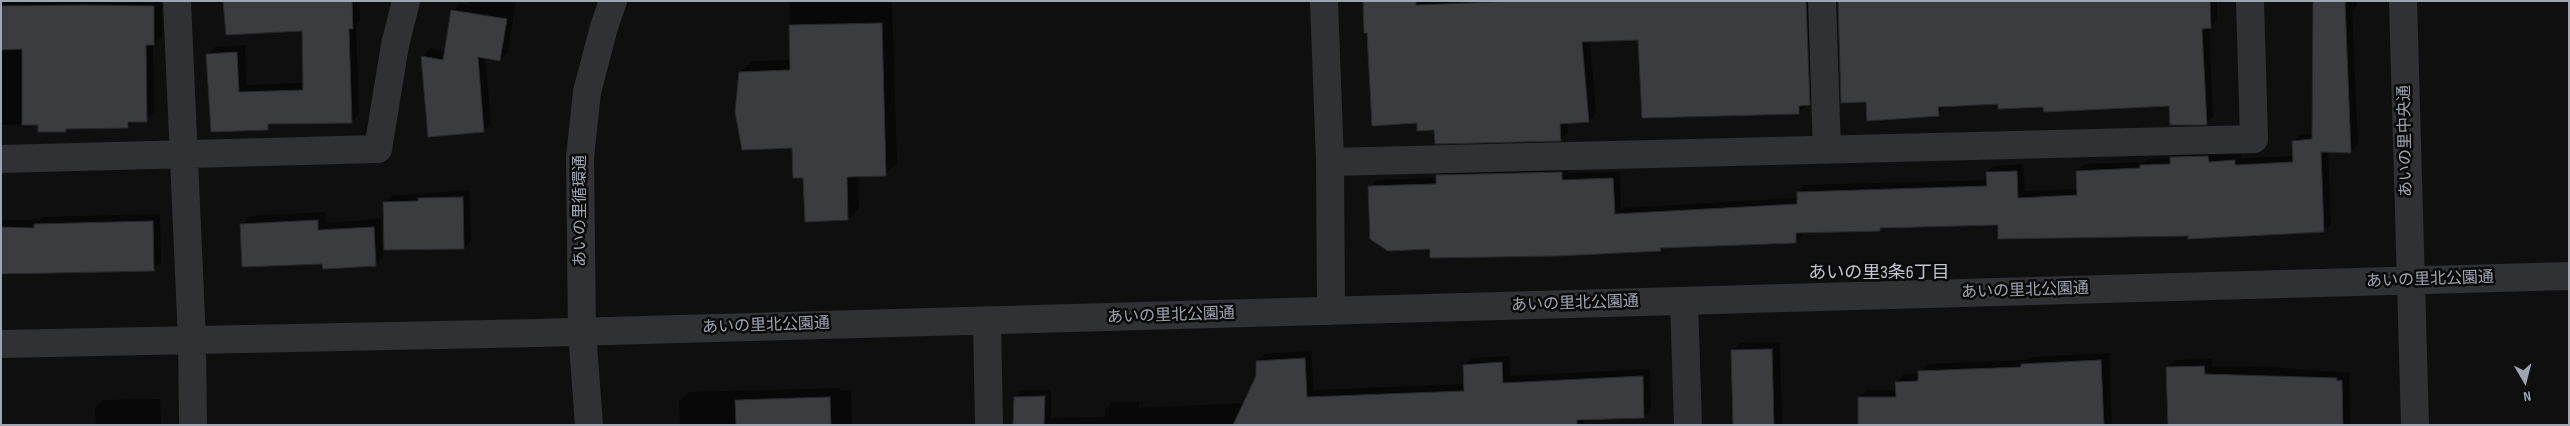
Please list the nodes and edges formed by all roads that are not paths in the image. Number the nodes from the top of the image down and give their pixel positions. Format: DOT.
graph roads {
  1 [pos="177,1"];
  2 [pos="406,1"];
  3 [pos="613,1"];
  4 [pos="1324,1"];
  5 [pos="1822,1"];
  6 [pos="2250,1"];
  7 [pos="2403,1"];
  8 [pos="1828,150"];
  9 [pos="183,155"];
  10 [pos="1,159"];
  11 [pos="1330,162"];
  12 [pos="2569,276"];
  13 [pos="2410,281"];
  14 [pos="1684,301"];
  15 [pos="1331,311"];
  16 [pos="987,321"];
  17 [pos="582,331"];
  18 [pos="192,340"];
  19 [pos="1,344"];
  20 [pos="193,425"];
  21 [pos="589,425"];
  22 [pos="989,425"];
  23 [pos="1688,425"];
  24 [pos="2415,425"];
  1 -- 9 [label="street"];
  2 -- 9 [label="street"];
  3 -- 17 [label="street, あいの里循環通"];
  4 -- 11 [label="street"];
  5 -- 8 [label="street"];
  6 -- 8 [label="street"];
  7 -- 13 [label="street, あいの里中央通"];
  8 -- 11 [label="street"];
  9 -- 10 [label="street"];
  9 -- 18 [label="street"];
  11 -- 15 [label="street"];
  12 -- 13 [label="street, あいの里北公園通"];
  13 -- 14 [label="street, あいの里北公園通"];
  13 -- 24 [label="street, あいの里中央通"];
  14 -- 15 [label="street, あいの里北公園通"];
  14 -- 23 [label="street"];
  15 -- 16 [label="street, あいの里北公園通"];
  16 -- 17 [label="street, あいの里北公園通"];
  16 -- 22 [label="street"];
  17 -- 18 [label="street, あいの里北公園通"];
  17 -- 21 [label="street, あいの里循環通"];
  18 -- 19 [label="street, あいの里北公園通"];
  18 -- 20 [label="street"];
}
